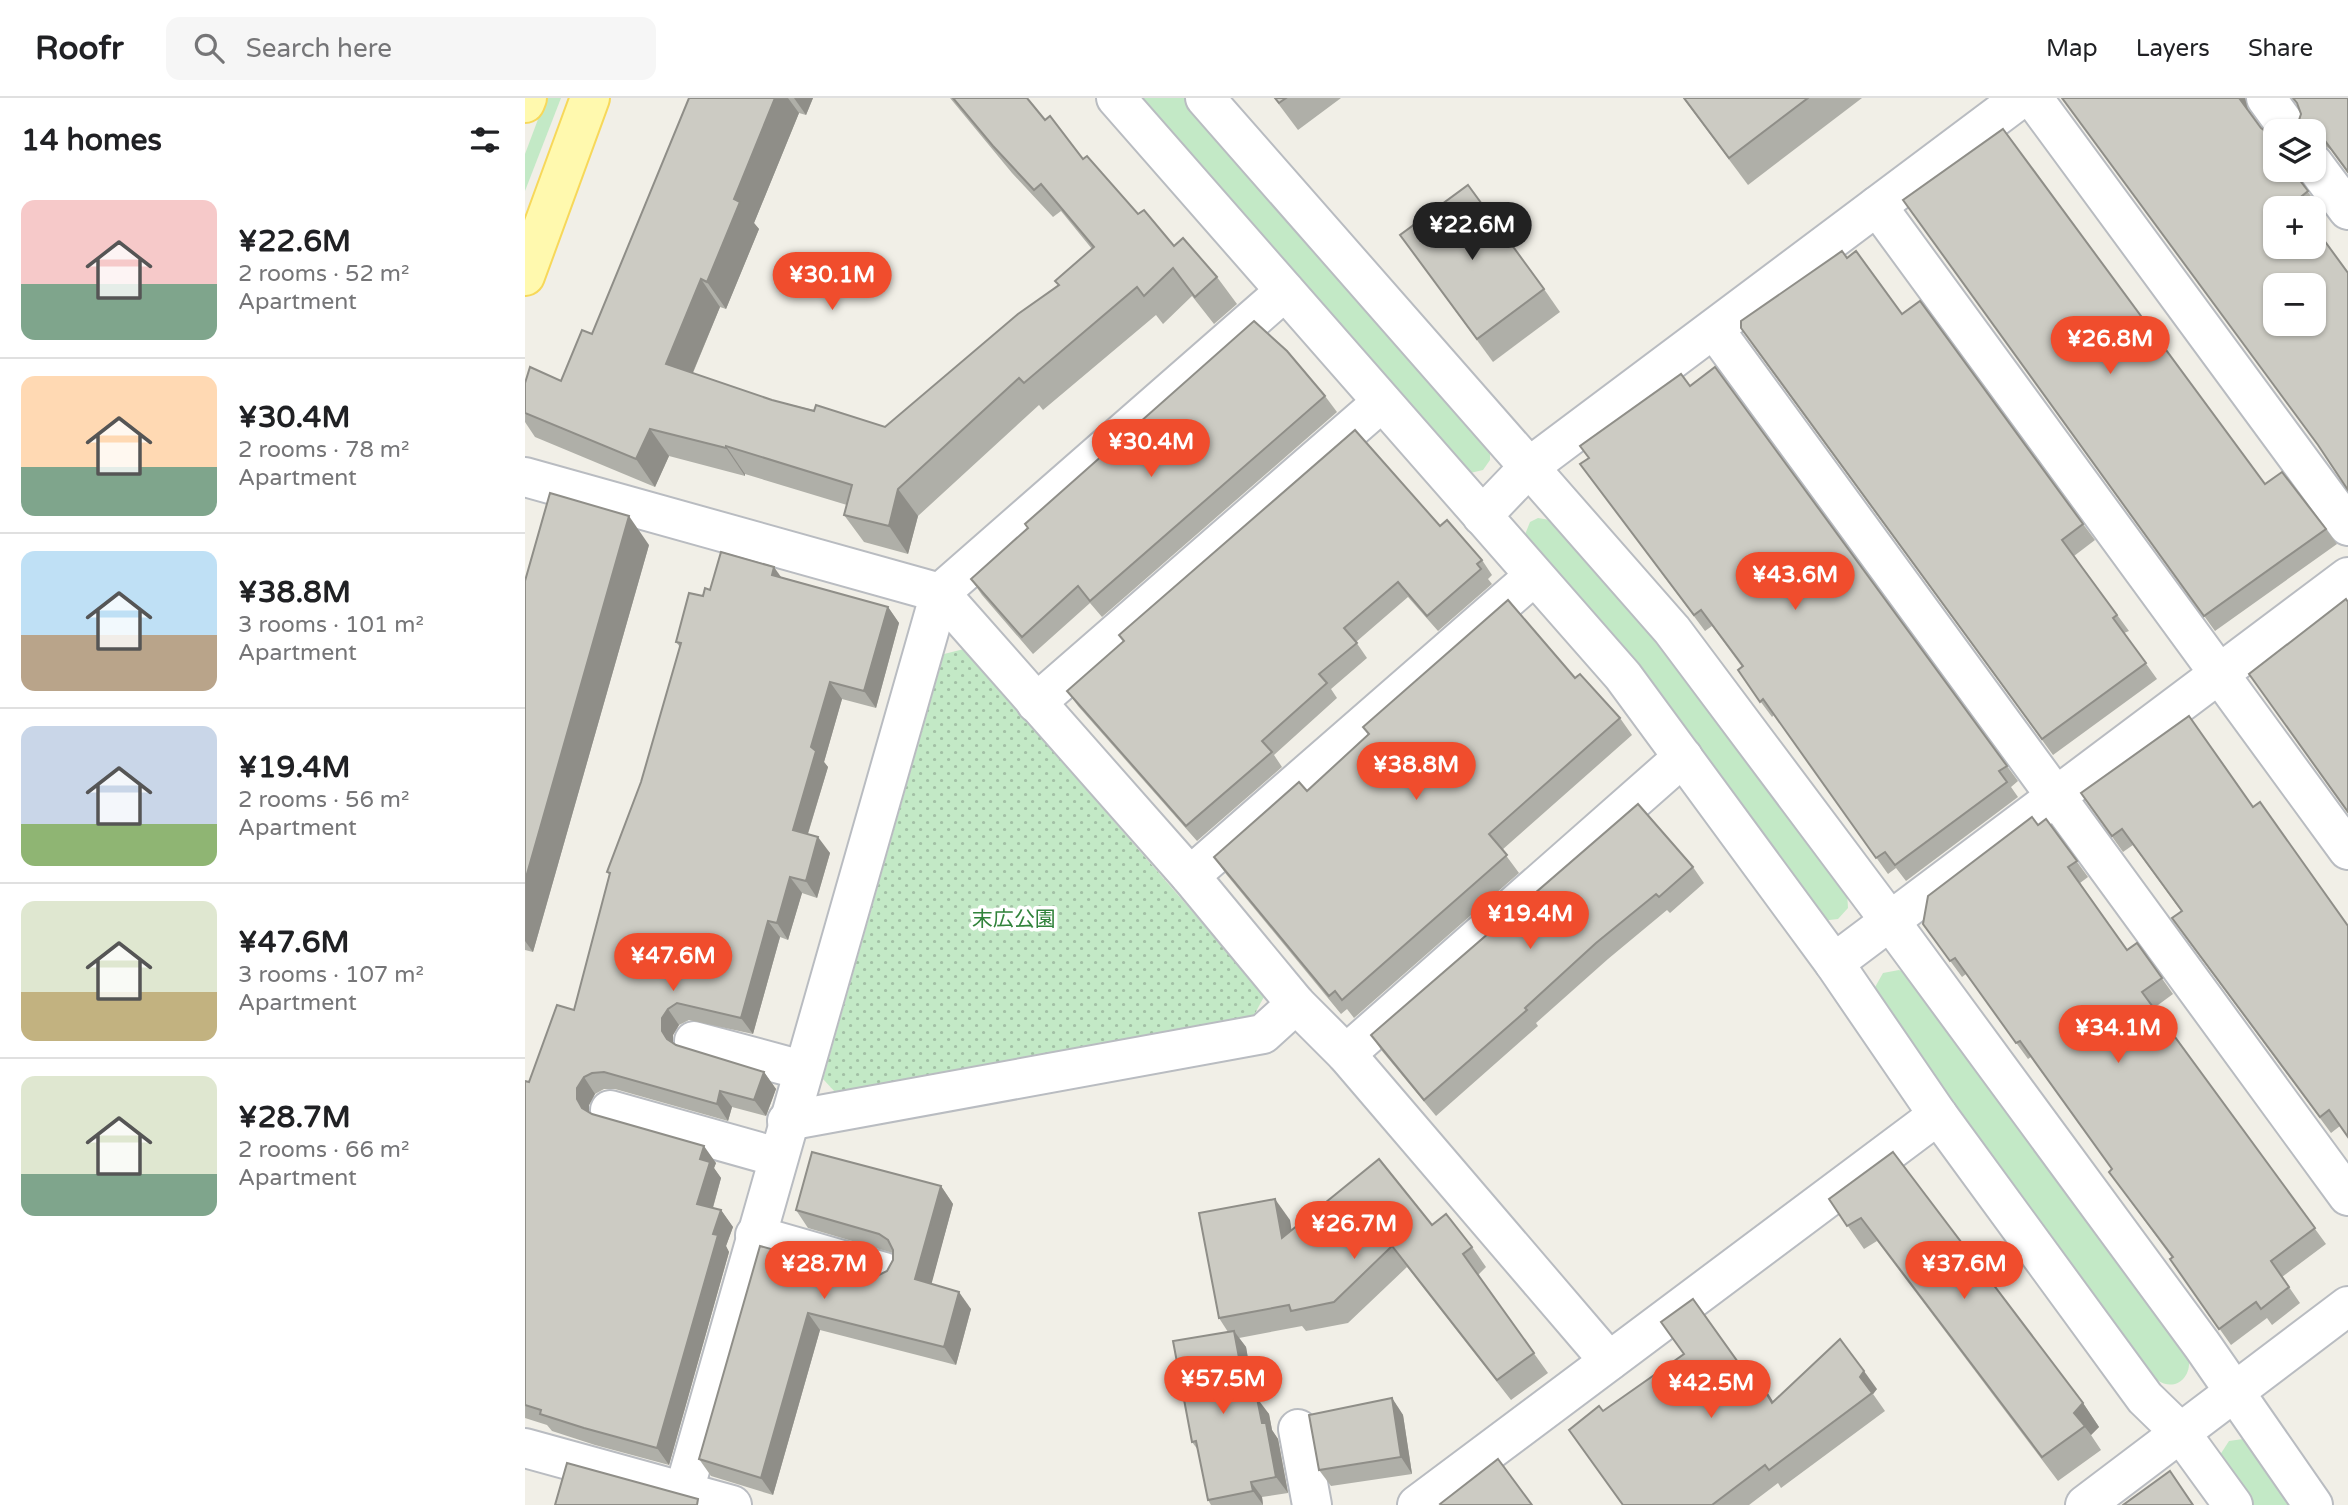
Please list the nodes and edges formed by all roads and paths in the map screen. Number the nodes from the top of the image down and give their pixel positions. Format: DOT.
graph roads {
  1 [pos="527,98"];
  2 [pos="590,98"];
  3 [pos="1116,98"];
  4 [pos="1205,98"];
  5 [pos="2021,98"];
  6 [pos="2033,98"];
  7 [pos="2266,98"];
  8 [pos="525,103"];
  9 [pos="2281,119"];
  10 [pos="2326,180"];
  11 [pos="1877,206"];
  12 [pos="2348,210"];
  13 [pos="525,276"];
  14 [pos="1285,291"];
  15 [pos="1714,329"];
  16 [pos="1382,402"];
  17 [pos="1529,467"];
  18 [pos="525,477"];
  19 [pos="1482,516"];
  20 [pos="2348,526"];
  21 [pos="1534,576"];
  22 [pos="2348,577"];
  23 [pos="940,593"];
  24 [pos="2219,674"];
  25 [pos="1036,703"];
  26 [pos="1683,757"];
  27 [pos="2056,796"];
  28 [pos="2348,850"];
  29 [pos="1190,876"];
  30 [pos="1890,920"];
  31 [pos="1835,963"];
  32 [pos="1296,1004"];
  33 [pos="694,1041"];
  34 [pos="1346,1054"];
  35 [pos="802,1070"];
  36 [pos="610,1110"];
  37 [pos="1938,1115"];
  38 [pos="787,1121"];
  39 [pos="777,1157"];
  40 [pos="2348,1196"];
  41 [pos="755,1235"];
  42 [pos="884,1272"];
  43 [pos="2348,1306"];
  44 [pos="1609,1361"];
  45 [pos="2233,1393"];
  46 [pos="1298,1429"];
  47 [pos="2180,1432"];
  48 [pos="525,1448"];
  49 [pos="661,1493"];
  50 [pos="732,1505"];
  51 [pos="1312,1505"];
  52 [pos="1417,1505"];
  53 [pos="2085,1505"];
  54 [pos="2233,1505"];
  55 [pos="2313,1505"];
  1 -- 8 [label="main road"];
  2 -- 13 [label="main road"];
  3 -- 14 [label="street"];
  4 -- 17 [label="street"];
  5 -- 11 [label="street"];
  6 -- 20 [label="street"];
  7 -- 9 [label="street"];
  10 -- 12 [label="street"];
  11 -- 15 [label="street"];
  11 -- 24 [label="street"];
  14 -- 16 [label="street"];
  14 -- 23 [label="street"];
  15 -- 17 [label="street"];
  15 -- 27 [label="street"];
  16 -- 19 [label="street"];
  16 -- 25 [label="street"];
  17 -- 19 [label="street"];
  17 -- 30 [label="street"];
  18 -- 23 [label="street"];
  19 -- 21 [label="street"];
  21 -- 26 [label="street"];
  21 -- 29 [label="street"];
  22 -- 24 [label="street"];
  23 -- 25 [label="street"];
  23 -- 35 [label="street"];
  24 -- 27 [label="street"];
  24 -- 28 [label="street"];
  25 -- 29 [label="street"];
  26 -- 31 [label="street"];
  26 -- 34 [label="street"];
  27 -- 30 [label="street"];
  27 -- 40 [label="street"];
  29 -- 32 [label="street"];
  30 -- 31 [label="street"];
  30 -- 45 [label="street"];
  31 -- 37 [label="street"];
  32 -- 34 [label="street"];
  32 -- 38 [label="street"];
  33 -- 35 [label="street"];
  34 -- 44 [label="street"];
  35 -- 38 [label="street"];
  36 -- 39 [label="street"];
  37 -- 44 [label="street"];
  37 -- 47 [label="street"];
  38 -- 39 [label="street"];
  39 -- 41 [label="street"];
  41 -- 42 [label="street"];
  41 -- 49 [label="street"];
  43 -- 45 [label="street"];
  44 -- 52 [label="street"];
  45 -- 47 [label="street"];
  45 -- 55 [label="street"];
  46 -- 51 [label="street"];
  47 -- 53 [label="street"];
  47 -- 54 [label="street"];
  48 -- 49 [label="street"];
  49 -- 50 [label="street"];
}
